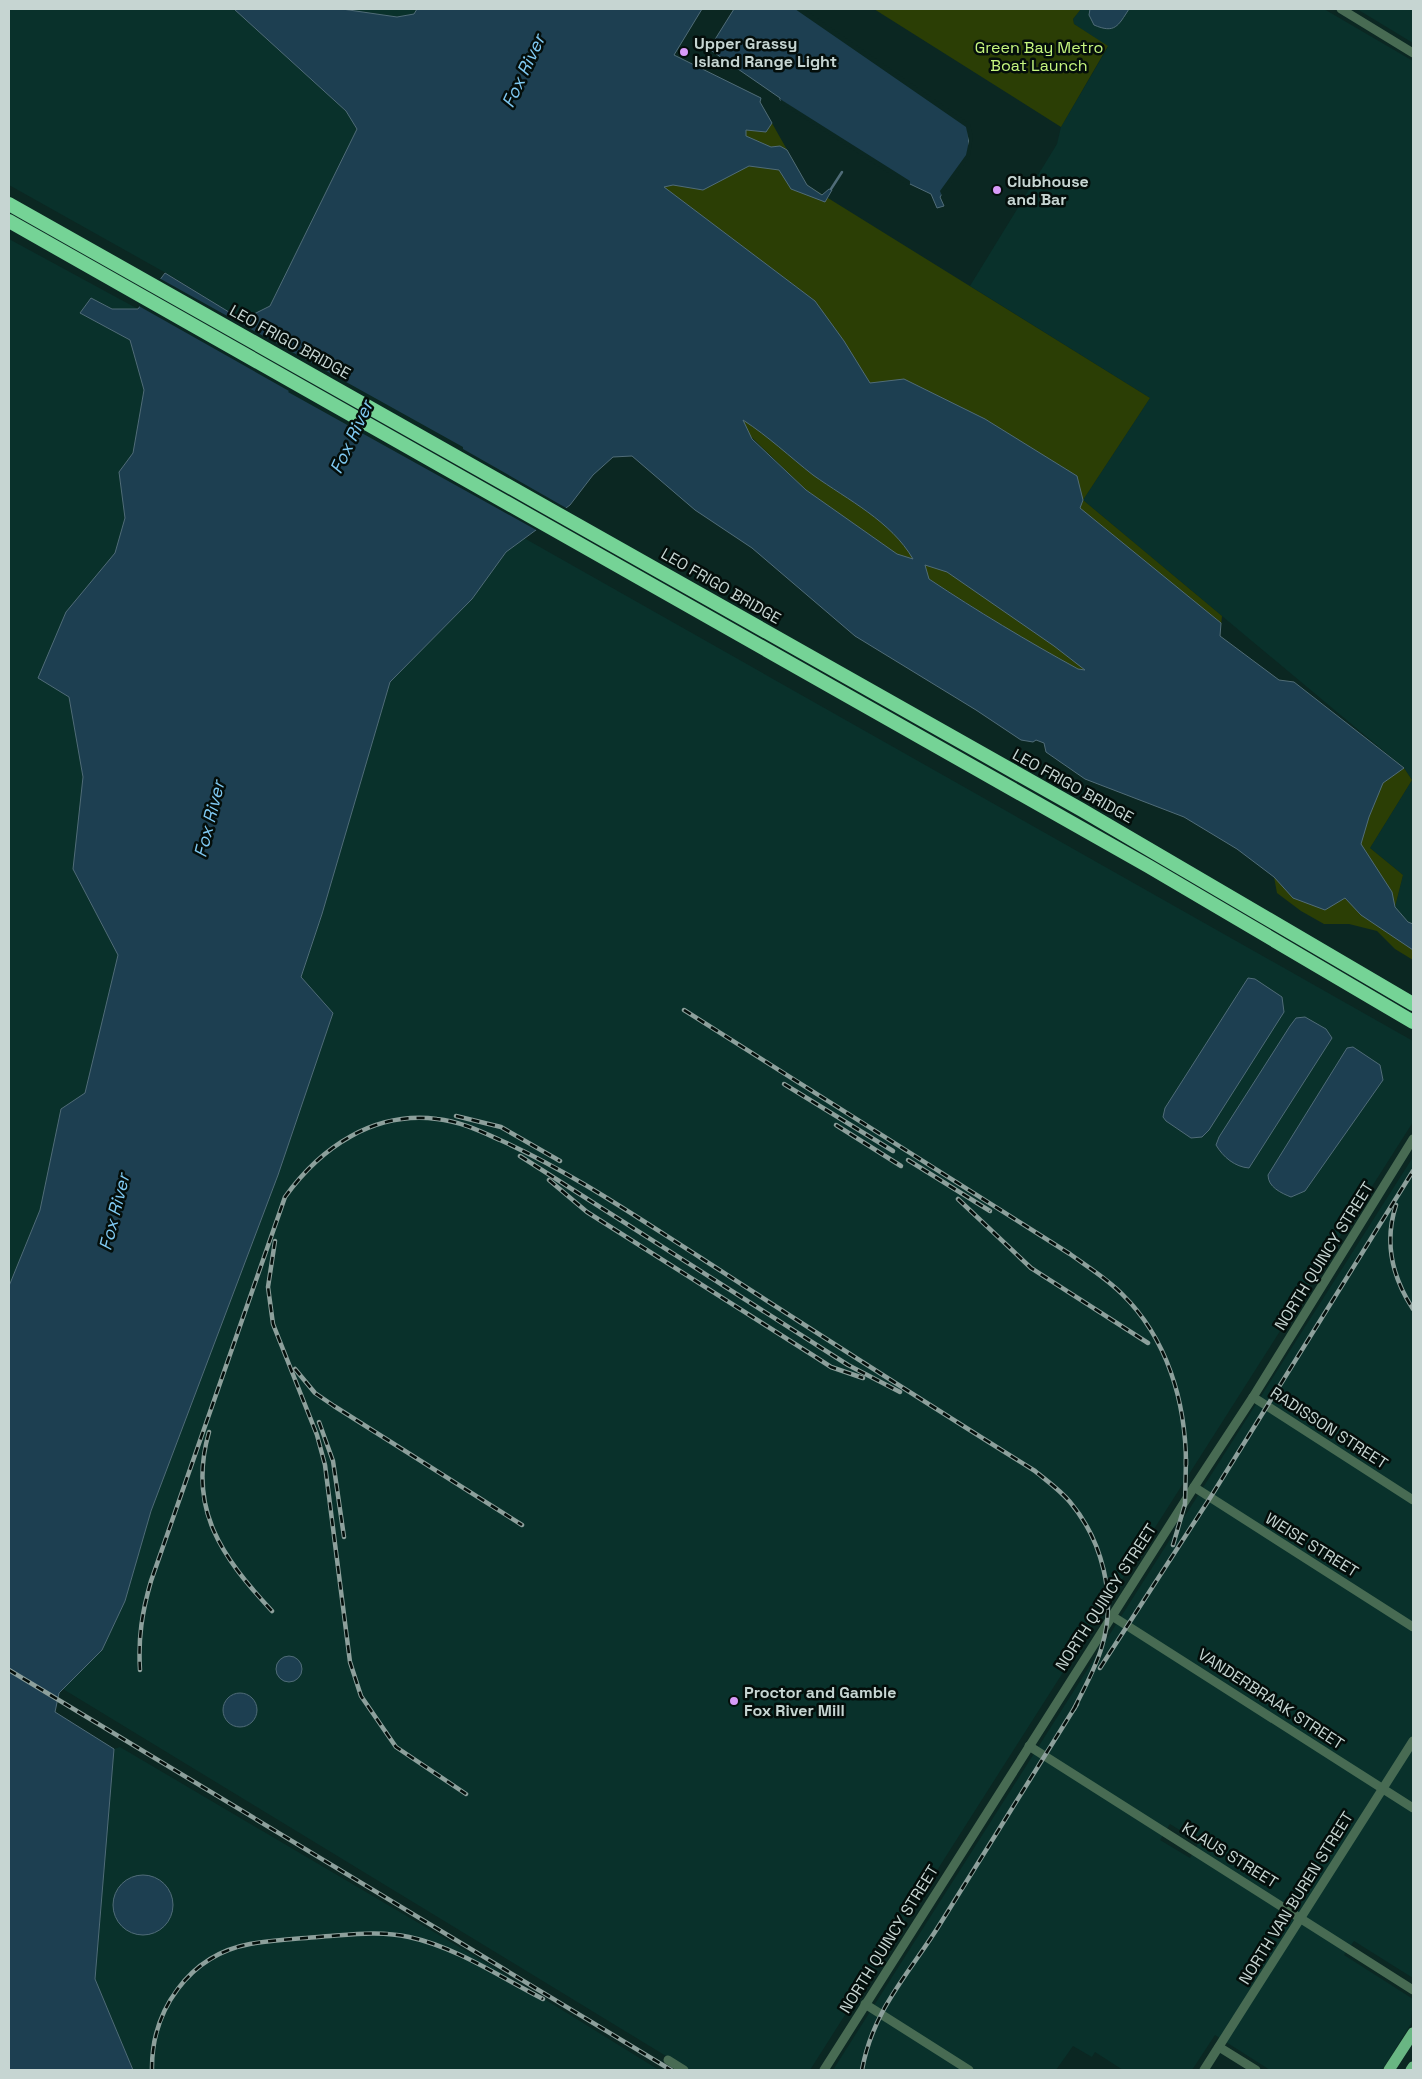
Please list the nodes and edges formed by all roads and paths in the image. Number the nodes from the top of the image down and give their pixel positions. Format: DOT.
graph roads {
  1 [pos="1341,9"];
  2 [pos="1413,53"];
  3 [pos="9,204"];
  4 [pos="9,221"];
  5 [pos="1413,1004"];
  6 [pos="1413,1022"];
  7 [pos="1413,1139"];
  8 [pos="1253,1398"];
  9 [pos="1194,1487"];
  10 [pos="1413,1500"];
  11 [pos="1112,1616"];
  12 [pos="1413,1627"];
  13 [pos="1413,1741"];
  14 [pos="1029,1746"];
  15 [pos="1383,1789"];
  16 [pos="1413,1808"];
  17 [pos="1301,1918"];
  18 [pos="1413,1990"];
  19 [pos="865,2004"];
  20 [pos="1413,2033"];
  21 [pos="1219,2047"];
  22 [pos="668,2060"];
  23 [pos="1413,2067"];
  24 [pos="684,2070"];
  25 [pos="824,2070"];
  26 [pos="969,2070"];
  27 [pos="1204,2070"];
  28 [pos="1256,2070"];
  29 [pos="1390,2070"];
  30 [pos="1411,2070"];
  1 -- 2 [label="street"];
  3 -- 5 [label="highway, LEO FRIGO BRIDGE"];
  4 -- 6 [label="highway"];
  7 -- 8 [label="street, NORTH QUINCY STREET"];
  8 -- 9 [label="street, NORTH QUINCY STREET"];
  8 -- 10 [label="street, RADISSON STREET"];
  9 -- 11 [label="street, NORTH QUINCY STREET"];
  9 -- 12 [label="street, WEISE STREET"];
  11 -- 14 [label="street, NORTH QUINCY STREET"];
  11 -- 15 [label="street, VANDERBRAAK STREET"];
  13 -- 15 [label="street, NORTH VAN BUREN STREET"];
  14 -- 17 [label="street, KLAUS STREET"];
  14 -- 19 [label="street, NORTH QUINCY STREET"];
  15 -- 16 [label="street, VANDERBRAAK STREET"];
  15 -- 17 [label="street, NORTH VAN BUREN STREET"];
  17 -- 18 [label="street, KLAUS STREET"];
  17 -- 21 [label="street, NORTH VAN BUREN STREET"];
  19 -- 25 [label="street, NORTH QUINCY STREET"];
  19 -- 26 [label="street"];
  20 -- 29 [label="main road"];
  21 -- 27 [label="street, NORTH VAN BUREN STREET"];
  21 -- 28 [label="street"];
  22 -- 24 [label="street"];
  23 -- 30 [label="main road"];
}
